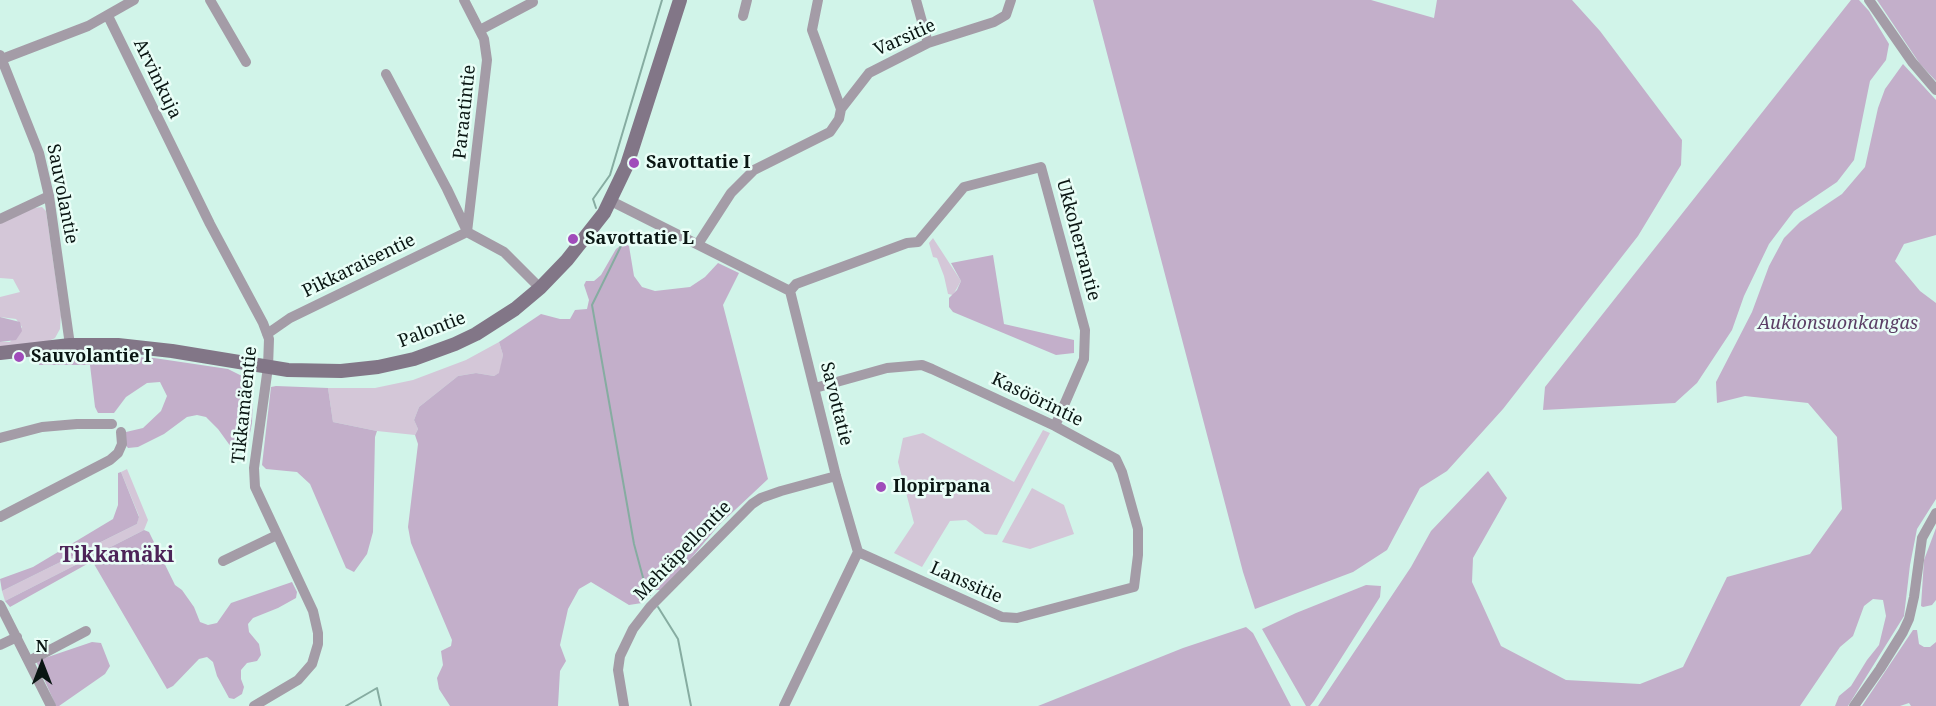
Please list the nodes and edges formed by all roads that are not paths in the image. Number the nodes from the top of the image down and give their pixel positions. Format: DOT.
graph roads {
  1 [pos="134,0"];
  2 [pos="210,0"];
  3 [pos="464,0"];
  4 [pos="680,0"];
  5 [pos="747,0"];
  6 [pos="818,0"];
  7 [pos="916,0"];
  8 [pos="1011,0"];
  9 [pos="1869,0"];
  10 [pos="533,2"];
  11 [pos="108,16"];
  12 [pos="743,16"];
  13 [pos="480,30"];
  14 [pos="928,43"];
  15 [pos="1,57"];
  16 [pos="246,62"];
  17 [pos="386,74"];
  18 [pos="1936,90"];
  19 [pos="841,109"];
  20 [pos="177,157"];
  21 [pos="49,196"];
  22 [pos="611,201"];
  23 [pos="0,219"];
  24 [pos="467,232"];
  25 [pos="698,244"];
  26 [pos="540,288"];
  27 [pos="790,291"];
  28 [pos="267,334"];
  29 [pos="70,345"];
  30 [pos="0,353"];
  31 [pos="268,367"];
  32 [pos="815,388"];
  33 [pos="1055,426"];
  34 [pos="0,438"];
  35 [pos="836,476"];
  36 [pos="1936,513"];
  37 [pos="0,517"];
  38 [pos="277,535"];
  39 [pos="858,552"];
  40 [pos="223,561"];
  41 [pos="1134,587"];
  42 [pos="0,604"];
  43 [pos="86,631"];
  44 [pos="17,637"];
  45 [pos="0,645"];
  46 [pos="29,661"];
  47 [pos="51,706"];
  48 [pos="254,706"];
  49 [pos="624,706"];
  50 [pos="783,706"];
  51 [pos="1854,706"];
  1 -- 11 [label="street"];
  2 -- 16 [label="street"];
  3 -- 13 [label="street, Paraatintie"];
  4 -- 22 [label="street, Palontie"];
  5 -- 12 [label="street"];
  6 -- 19 [label="street"];
  7 -- 14 [label="street"];
  8 -- 14 [label="street, Varsitie"];
  9 -- 18 [label="street"];
  10 -- 13 [label="street"];
  11 -- 15 [label="street"];
  11 -- 20 [label="street, Arvinkuja"];
  13 -- 24 [label="street, Paraatintie"];
  14 -- 19 [label="street, Varsitie"];
  15 -- 21 [label="street, Sauvolantie"];
  17 -- 24 [label="street"];
  19 -- 25 [label="street, Varsitie"];
  20 -- 28 [label="street, Tikkamäentie"];
  21 -- 23 [label="street"];
  21 -- 29 [label="street, Sauvolantie"];
  22 -- 25 [label="street"];
  22 -- 26 [label="street, Palontie"];
  24 -- 26 [label="street"];
  24 -- 28 [label="street, Pikkaraisentie"];
  25 -- 27 [label="street"];
  26 -- 31 [label="street, Palontie"];
  27 -- 32 [label="street, Savottatie"];
  27 -- 33 [label="street, Ukkoherrantie"];
  28 -- 31 [label="street, Tikkamäentie"];
  29 -- 30 [label="street, Palontie"];
  29 -- 31 [label="street, Palontie"];
  31 -- 38 [label="street, Tikkamäentie"];
  32 -- 33 [label="street, Kasöörintie"];
  32 -- 35 [label="street, Savottatie"];
  33 -- 41 [label="street, Kasöörintie"];
  34 -- 37 [label="street"];
  35 -- 39 [label="street, Savottatie"];
  35 -- 49 [label="street, Mehtäpellontie"];
  36 -- 51 [label="street"];
  38 -- 40 [label="street"];
  38 -- 48 [label="street, Tikkamäentie"];
  39 -- 41 [label="street, Lanssitie"];
  39 -- 50 [label="street"];
  42 -- 44 [label="street"];
  43 -- 46 [label="street"];
  44 -- 45 [label="street"];
  44 -- 46 [label="street"];
  46 -- 47 [label="street"];
}
